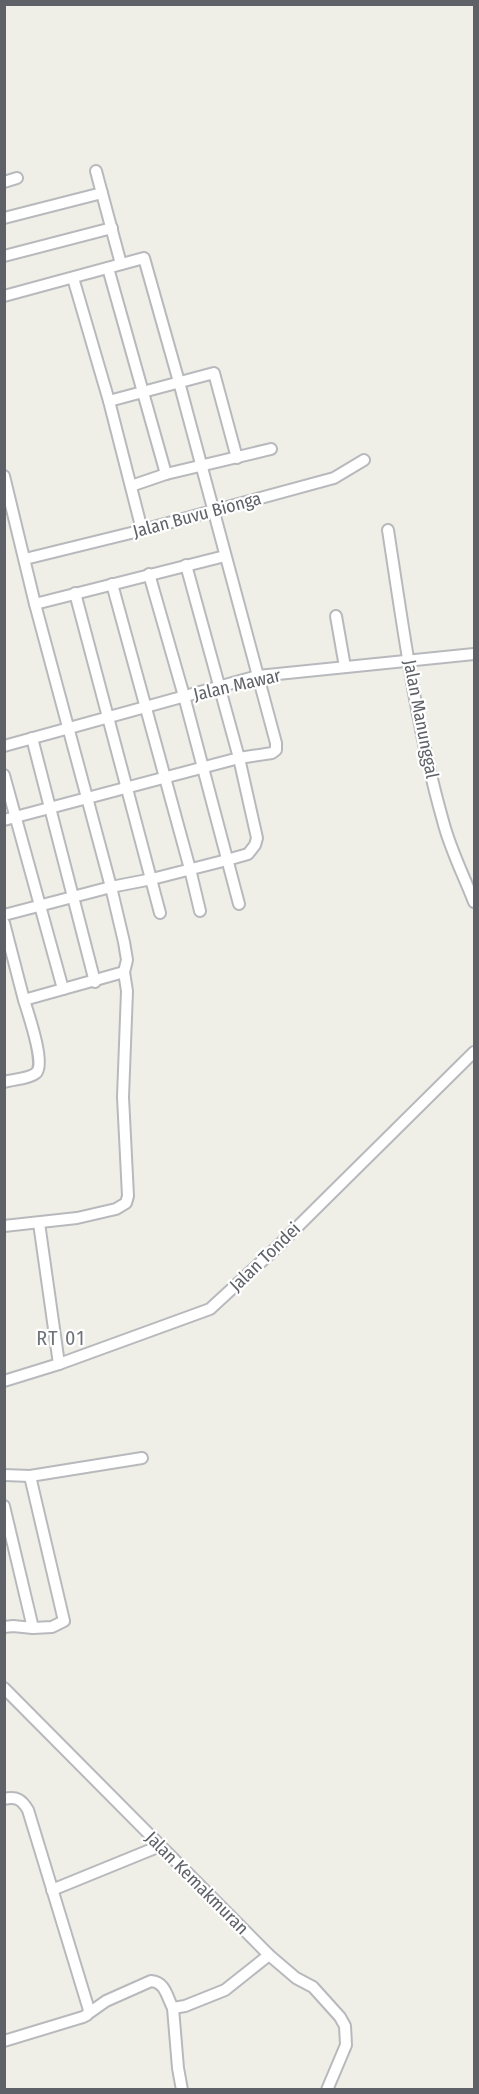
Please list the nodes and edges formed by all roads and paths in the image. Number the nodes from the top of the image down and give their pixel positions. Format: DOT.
graph roads {
  1 [pos="96,171"];
  2 [pos="17,178"];
  3 [pos="4,182"];
  4 [pos="102,193"];
  5 [pos="4,218"];
  6 [pos="112,228"];
  7 [pos="4,255"];
  8 [pos="121,264"];
  9 [pos="108,268"];
  10 [pos="74,278"];
  11 [pos="4,296"];
  12 [pos="179,382"];
  13 [pos="142,392"];
  14 [pos="109,401"];
  15 [pos="271,449"];
  16 [pos="237,458"];
  17 [pos="364,460"];
  18 [pos="201,467"];
  19 [pos="166,474"];
  20 [pos="4,476"];
  21 [pos="131,486"];
  22 [pos="212,510"];
  23 [pos="142,530"];
  24 [pos="388,530"];
  25 [pos="225,556"];
  26 [pos="24,559"];
  27 [pos="186,565"];
  28 [pos="149,574"];
  29 [pos="112,584"];
  30 [pos="75,594"];
  31 [pos="35,604"];
  32 [pos="336,616"];
  33 [pos="474,654"];
  34 [pos="409,660"];
  35 [pos="345,667"];
  36 [pos="258,676"];
  37 [pos="220,686"];
  38 [pos="184,696"];
  39 [pos="146,706"];
  40 [pos="108,716"];
  41 [pos="67,727"];
  42 [pos="32,738"];
  43 [pos="4,746"];
  44 [pos="239,758"];
  45 [pos="203,769"];
  46 [pos="4,775"];
  47 [pos="166,778"];
  48 [pos="128,788"];
  49 [pos="86,800"];
  50 [pos="51,809"];
  51 [pos="17,817"];
  52 [pos="4,820"];
  53 [pos="227,860"];
  54 [pos="190,869"];
  55 [pos="152,879"];
  56 [pos="111,887"];
  57 [pos="73,898"];
  58 [pos="474,902"];
  59 [pos="239,904"];
  60 [pos="40,906"];
  61 [pos="200,911"];
  62 [pos="160,913"];
  63 [pos="4,915"];
  64 [pos="4,923"];
  65 [pos="124,972"];
  66 [pos="95,982"];
  67 [pos="63,989"];
  68 [pos="24,1000"];
  69 [pos="474,1053"];
  70 [pos="4,1082"];
  71 [pos="39,1223"];
  72 [pos="4,1226"];
  73 [pos="59,1364"];
  74 [pos="4,1381"];
  75 [pos="142,1458"];
  76 [pos="4,1475"];
  77 [pos="30,1476"];
  78 [pos="4,1506"];
  79 [pos="4,1627"];
  80 [pos="33,1628"];
  81 [pos="4,1688"];
  82 [pos="4,1799"];
  83 [pos="160,1846"];
  84 [pos="52,1890"];
  85 [pos="269,1955"];
  86 [pos="173,2008"];
  87 [pos="89,2013"];
  88 [pos="4,2041"];
  89 [pos="182,2090"];
  90 [pos="327,2090"];
  1 -- 4 [label="street"];
  2 -- 3 [label="street"];
  4 -- 5 [label="street"];
  4 -- 6 [label="street"];
  6 -- 7 [label="street"];
  6 -- 8 [label="street"];
  8 -- 9 [label="street"];
  8 -- 12 [label="street"];
  9 -- 10 [label="street"];
  9 -- 13 [label="street"];
  10 -- 11 [label="street"];
  10 -- 14 [label="street"];
  12 -- 13 [label="street"];
  12 -- 16 [label="street"];
  12 -- 18 [label="street"];
  13 -- 14 [label="street"];
  13 -- 19 [label="street"];
  14 -- 21 [label="street"];
  15 -- 16 [label="street"];
  16 -- 18 [label="street"];
  17 -- 22 [label="street, Jalan Buvu Bionga"];
  18 -- 19 [label="street"];
  18 -- 22 [label="street"];
  19 -- 21 [label="street"];
  20 -- 26 [label="street"];
  21 -- 23 [label="street"];
  22 -- 23 [label="street, Jalan Buvu Bionga"];
  22 -- 25 [label="street"];
  23 -- 26 [label="street, Jalan Buvu Bionga"];
  24 -- 34 [label="street, Jalan Manunggal"];
  25 -- 27 [label="street"];
  25 -- 36 [label="street"];
  26 -- 31 [label="street"];
  27 -- 28 [label="street"];
  27 -- 37 [label="street"];
  28 -- 29 [label="street"];
  28 -- 38 [label="street"];
  29 -- 30 [label="street"];
  29 -- 39 [label="street"];
  30 -- 31 [label="street"];
  30 -- 40 [label="street"];
  31 -- 41 [label="street"];
  32 -- 35 [label="street"];
  33 -- 34 [label="street, Jalan Mawar"];
  34 -- 35 [label="street, Jalan Mawar"];
  34 -- 58 [label="street, Jalan Manunggal"];
  35 -- 36 [label="street, Jalan Mawar"];
  36 -- 37 [label="street, Jalan Mawar"];
  36 -- 44 [label="street"];
  37 -- 38 [label="street, Jalan Mawar"];
  37 -- 44 [label="street"];
  38 -- 39 [label="street, Jalan Mawar"];
  38 -- 45 [label="street"];
  39 -- 40 [label="street, Jalan Mawar"];
  39 -- 47 [label="street"];
  40 -- 41 [label="street, Jalan Mawar"];
  40 -- 48 [label="street"];
  41 -- 42 [label="street, Jalan Mawar"];
  41 -- 49 [label="street"];
  42 -- 43 [label="street, Jalan Mawar"];
  42 -- 50 [label="street"];
  44 -- 45 [label="street"];
  44 -- 53 [label="street"];
  45 -- 47 [label="street"];
  45 -- 53 [label="street"];
  46 -- 51 [label="street"];
  47 -- 48 [label="street"];
  47 -- 54 [label="street"];
  48 -- 49 [label="street"];
  48 -- 55 [label="street"];
  49 -- 50 [label="street"];
  49 -- 56 [label="street"];
  50 -- 51 [label="street"];
  50 -- 57 [label="street"];
  51 -- 52 [label="street"];
  51 -- 60 [label="street"];
  53 -- 54 [label="street"];
  53 -- 59 [label="street"];
  54 -- 55 [label="street"];
  54 -- 61 [label="street"];
  55 -- 56 [label="street"];
  55 -- 62 [label="street"];
  56 -- 57 [label="street"];
  56 -- 65 [label="street"];
  57 -- 60 [label="street"];
  57 -- 66 [label="street"];
  60 -- 63 [label="street"];
  60 -- 67 [label="street"];
  64 -- 68 [label="street"];
  65 -- 66 [label="street"];
  65 -- 71 [label="street"];
  66 -- 67 [label="street"];
  67 -- 68 [label="street"];
  68 -- 70 [label="street"];
  69 -- 73 [label="street, Jalan Tondei"];
  71 -- 72 [label="street"];
  71 -- 73 [label="street"];
  73 -- 74 [label="street, Jalan Tondei"];
  75 -- 77 [label="street"];
  76 -- 77 [label="street"];
  77 -- 80 [label="street"];
  78 -- 80 [label="street"];
  79 -- 80 [label="street"];
  81 -- 83 [label="street, Jalan Kemakmuran"];
  82 -- 84 [label="street"];
  83 -- 84 [label="street"];
  83 -- 85 [label="street, Jalan Kemakmuran"];
  84 -- 87 [label="street"];
  85 -- 86 [label="street"];
  85 -- 90 [label="street, Jalan Kemakmuran"];
  86 -- 87 [label="street"];
  86 -- 89 [label="street"];
  87 -- 88 [label="street"];
}
